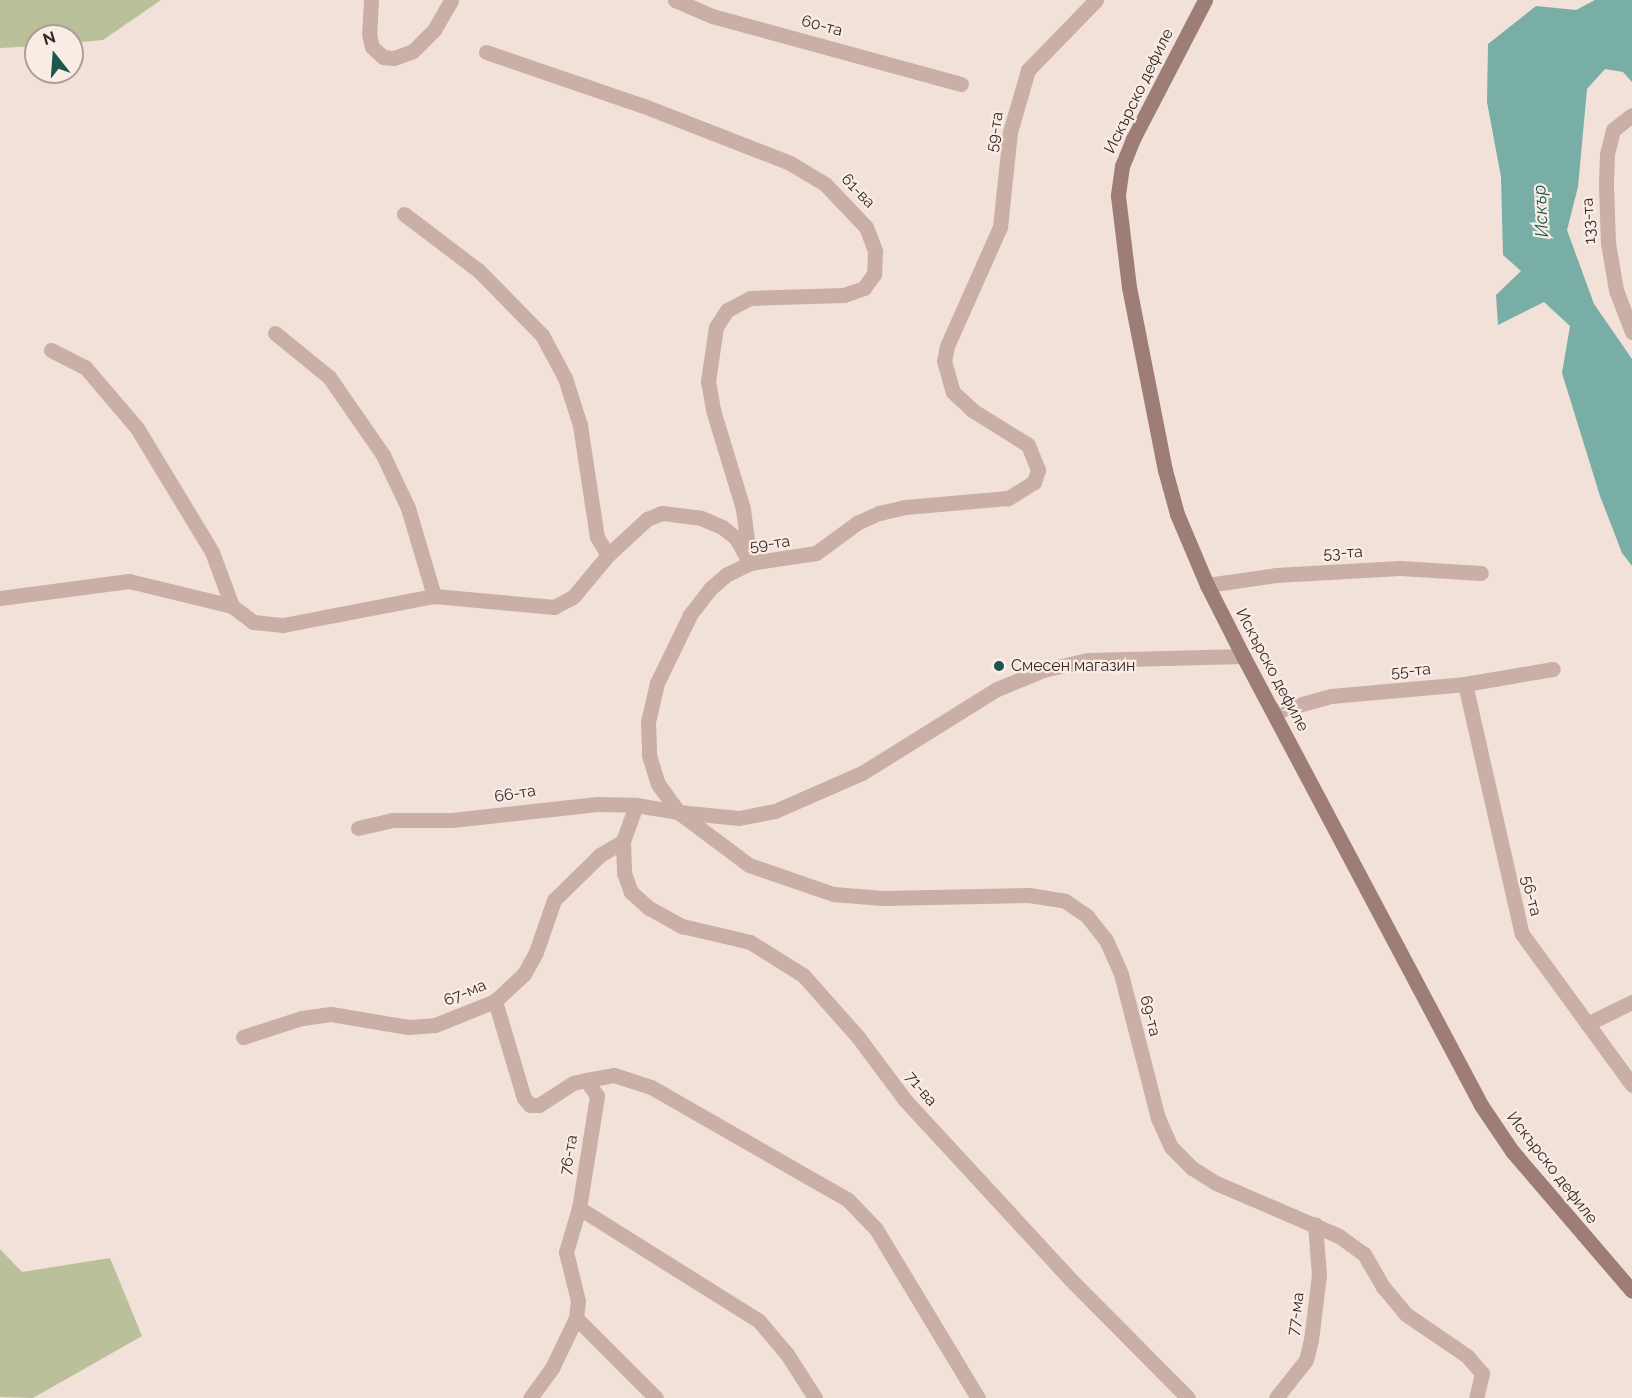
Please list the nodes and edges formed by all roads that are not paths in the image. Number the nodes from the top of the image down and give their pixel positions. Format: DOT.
graph roads {
  1 [pos="371,0"];
  2 [pos="451,0"];
  3 [pos="675,0"];
  4 [pos="1096,0"];
  5 [pos="1205,0"];
  6 [pos="486,52"];
  7 [pos="961,84"];
  8 [pos="1632,116"];
  9 [pos="404,214"];
  10 [pos="1632,332"];
  11 [pos="275,333"];
  12 [pos="51,350"];
  13 [pos="608,555"];
  14 [pos="750,563"];
  15 [pos="1481,573"];
  16 [pos="1207,585"];
  17 [pos="434,596"];
  18 [pos="0,598"];
  19 [pos="232,606"];
  20 [pos="1244,656"];
  21 [pos="1553,669"];
  22 [pos="1465,684"];
  23 [pos="1273,712"];
  24 [pos="636,805"];
  25 [pos="678,812"];
  26 [pos="358,828"];
  27 [pos="623,841"];
  28 [pos="495,1001"];
  29 [pos="1632,1002"];
  30 [pos="1587,1024"];
  31 [pos="243,1037"];
  32 [pos="586,1080"];
  33 [pos="1632,1085"];
  34 [pos="579,1208"];
  35 [pos="1315,1224"];
  36 [pos="1632,1291"];
  37 [pos="576,1318"];
  38 [pos="530,1398"];
  39 [pos="656,1398"];
  40 [pos="814,1398"];
  41 [pos="978,1398"];
  42 [pos="1188,1398"];
  43 [pos="1276,1398"];
  44 [pos="1476,1398"];
  1 -- 2 [label="street"];
  3 -- 7 [label="street, 60-та"];
  4 -- 14 [label="street, 59-та"];
  5 -- 16 [label="main road, Искърско дефиле"];
  6 -- 14 [label="street, 61-ва"];
  8 -- 10 [label="street, 133-та"];
  9 -- 13 [label="street"];
  11 -- 17 [label="street"];
  12 -- 19 [label="street"];
  13 -- 14 [label="street"];
  13 -- 17 [label="street"];
  14 -- 25 [label="street, 59-та"];
  15 -- 16 [label="street, 53-та"];
  16 -- 20 [label="main road, Искърско дефиле"];
  17 -- 19 [label="street"];
  18 -- 19 [label="street"];
  20 -- 23 [label="main road, Искърско дефиле"];
  20 -- 25 [label="street"];
  21 -- 22 [label="street, 55-та"];
  22 -- 23 [label="street, 55-та"];
  22 -- 30 [label="street, 56-та"];
  23 -- 36 [label="main road, Искърско дефиле"];
  24 -- 25 [label="street, 66-та"];
  24 -- 26 [label="street, 66-та"];
  24 -- 27 [label="street"];
  25 -- 35 [label="street, 69-та"];
  27 -- 28 [label="street, 67-ма"];
  27 -- 42 [label="street, 71-ва"];
  28 -- 31 [label="street, 67-ма"];
  28 -- 32 [label="street"];
  29 -- 30 [label="street"];
  30 -- 33 [label="street, 56-та"];
  32 -- 34 [label="street, 76-та"];
  32 -- 41 [label="street"];
  34 -- 37 [label="street, 76-та"];
  34 -- 40 [label="street"];
  35 -- 43 [label="street, 77-ма"];
  35 -- 44 [label="street, 69-та"];
  37 -- 38 [label="street, 76-та"];
  37 -- 39 [label="street"];
}
